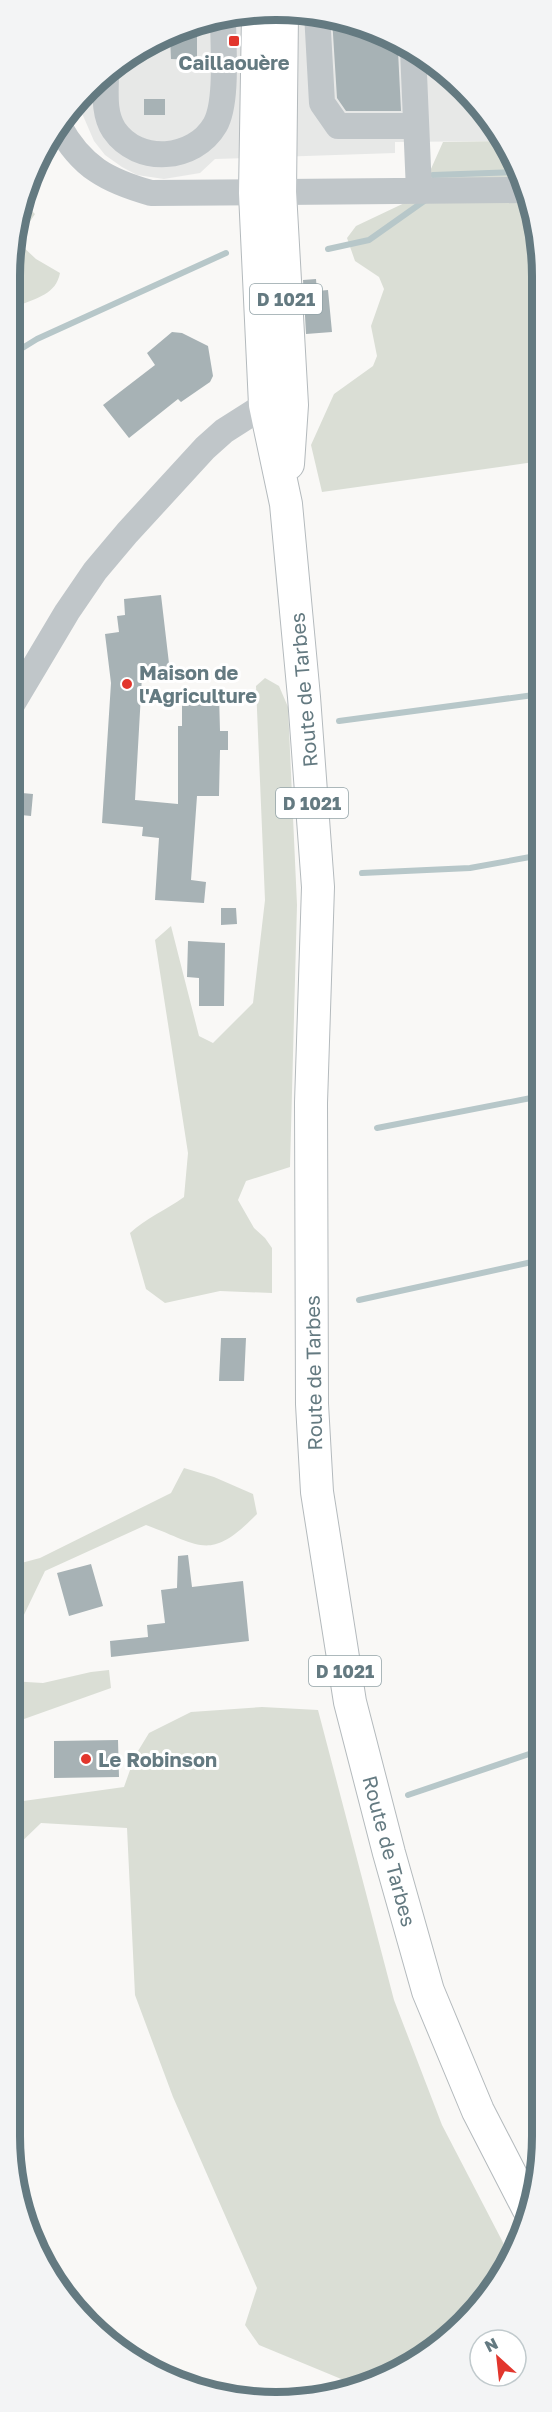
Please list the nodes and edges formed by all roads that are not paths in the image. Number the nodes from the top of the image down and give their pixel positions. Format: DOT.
graph roads {
  1 [pos="258,20"];
  2 [pos="281,20"];
  3 [pos="318,23"];
  4 [pos="223,25"];
  5 [pos="413,60"];
  6 [pos="106,84"];
  7 [pos="416,126"];
  8 [pos="63,133"];
  9 [pos="127,144"];
  10 [pos="105,177"];
  11 [pos="518,190"];
  12 [pos="419,191"];
  13 [pos="268,192"];
  14 [pos="279,405"];
  15 [pos="20,691"];
  16 [pos="524,2201"];
  1 -- 13 [label="main road, D 1021"];
  2 -- 13 [label="main road, D 1021"];
  3 -- 7 [label="street"];
  4 -- 9 [label="street"];
  5 -- 7 [label="street"];
  6 -- 9 [label="street"];
  7 -- 12 [label="street"];
  8 -- 10 [label="street"];
  9 -- 10 [label="street"];
  10 -- 13 [label="street"];
  11 -- 12 [label="street"];
  12 -- 13 [label="street"];
  13 -- 14 [label="main road, D 1021"];
  14 -- 15 [label="street"];
  14 -- 16 [label="main road, Route de Tarbes / D 1021"];
}
